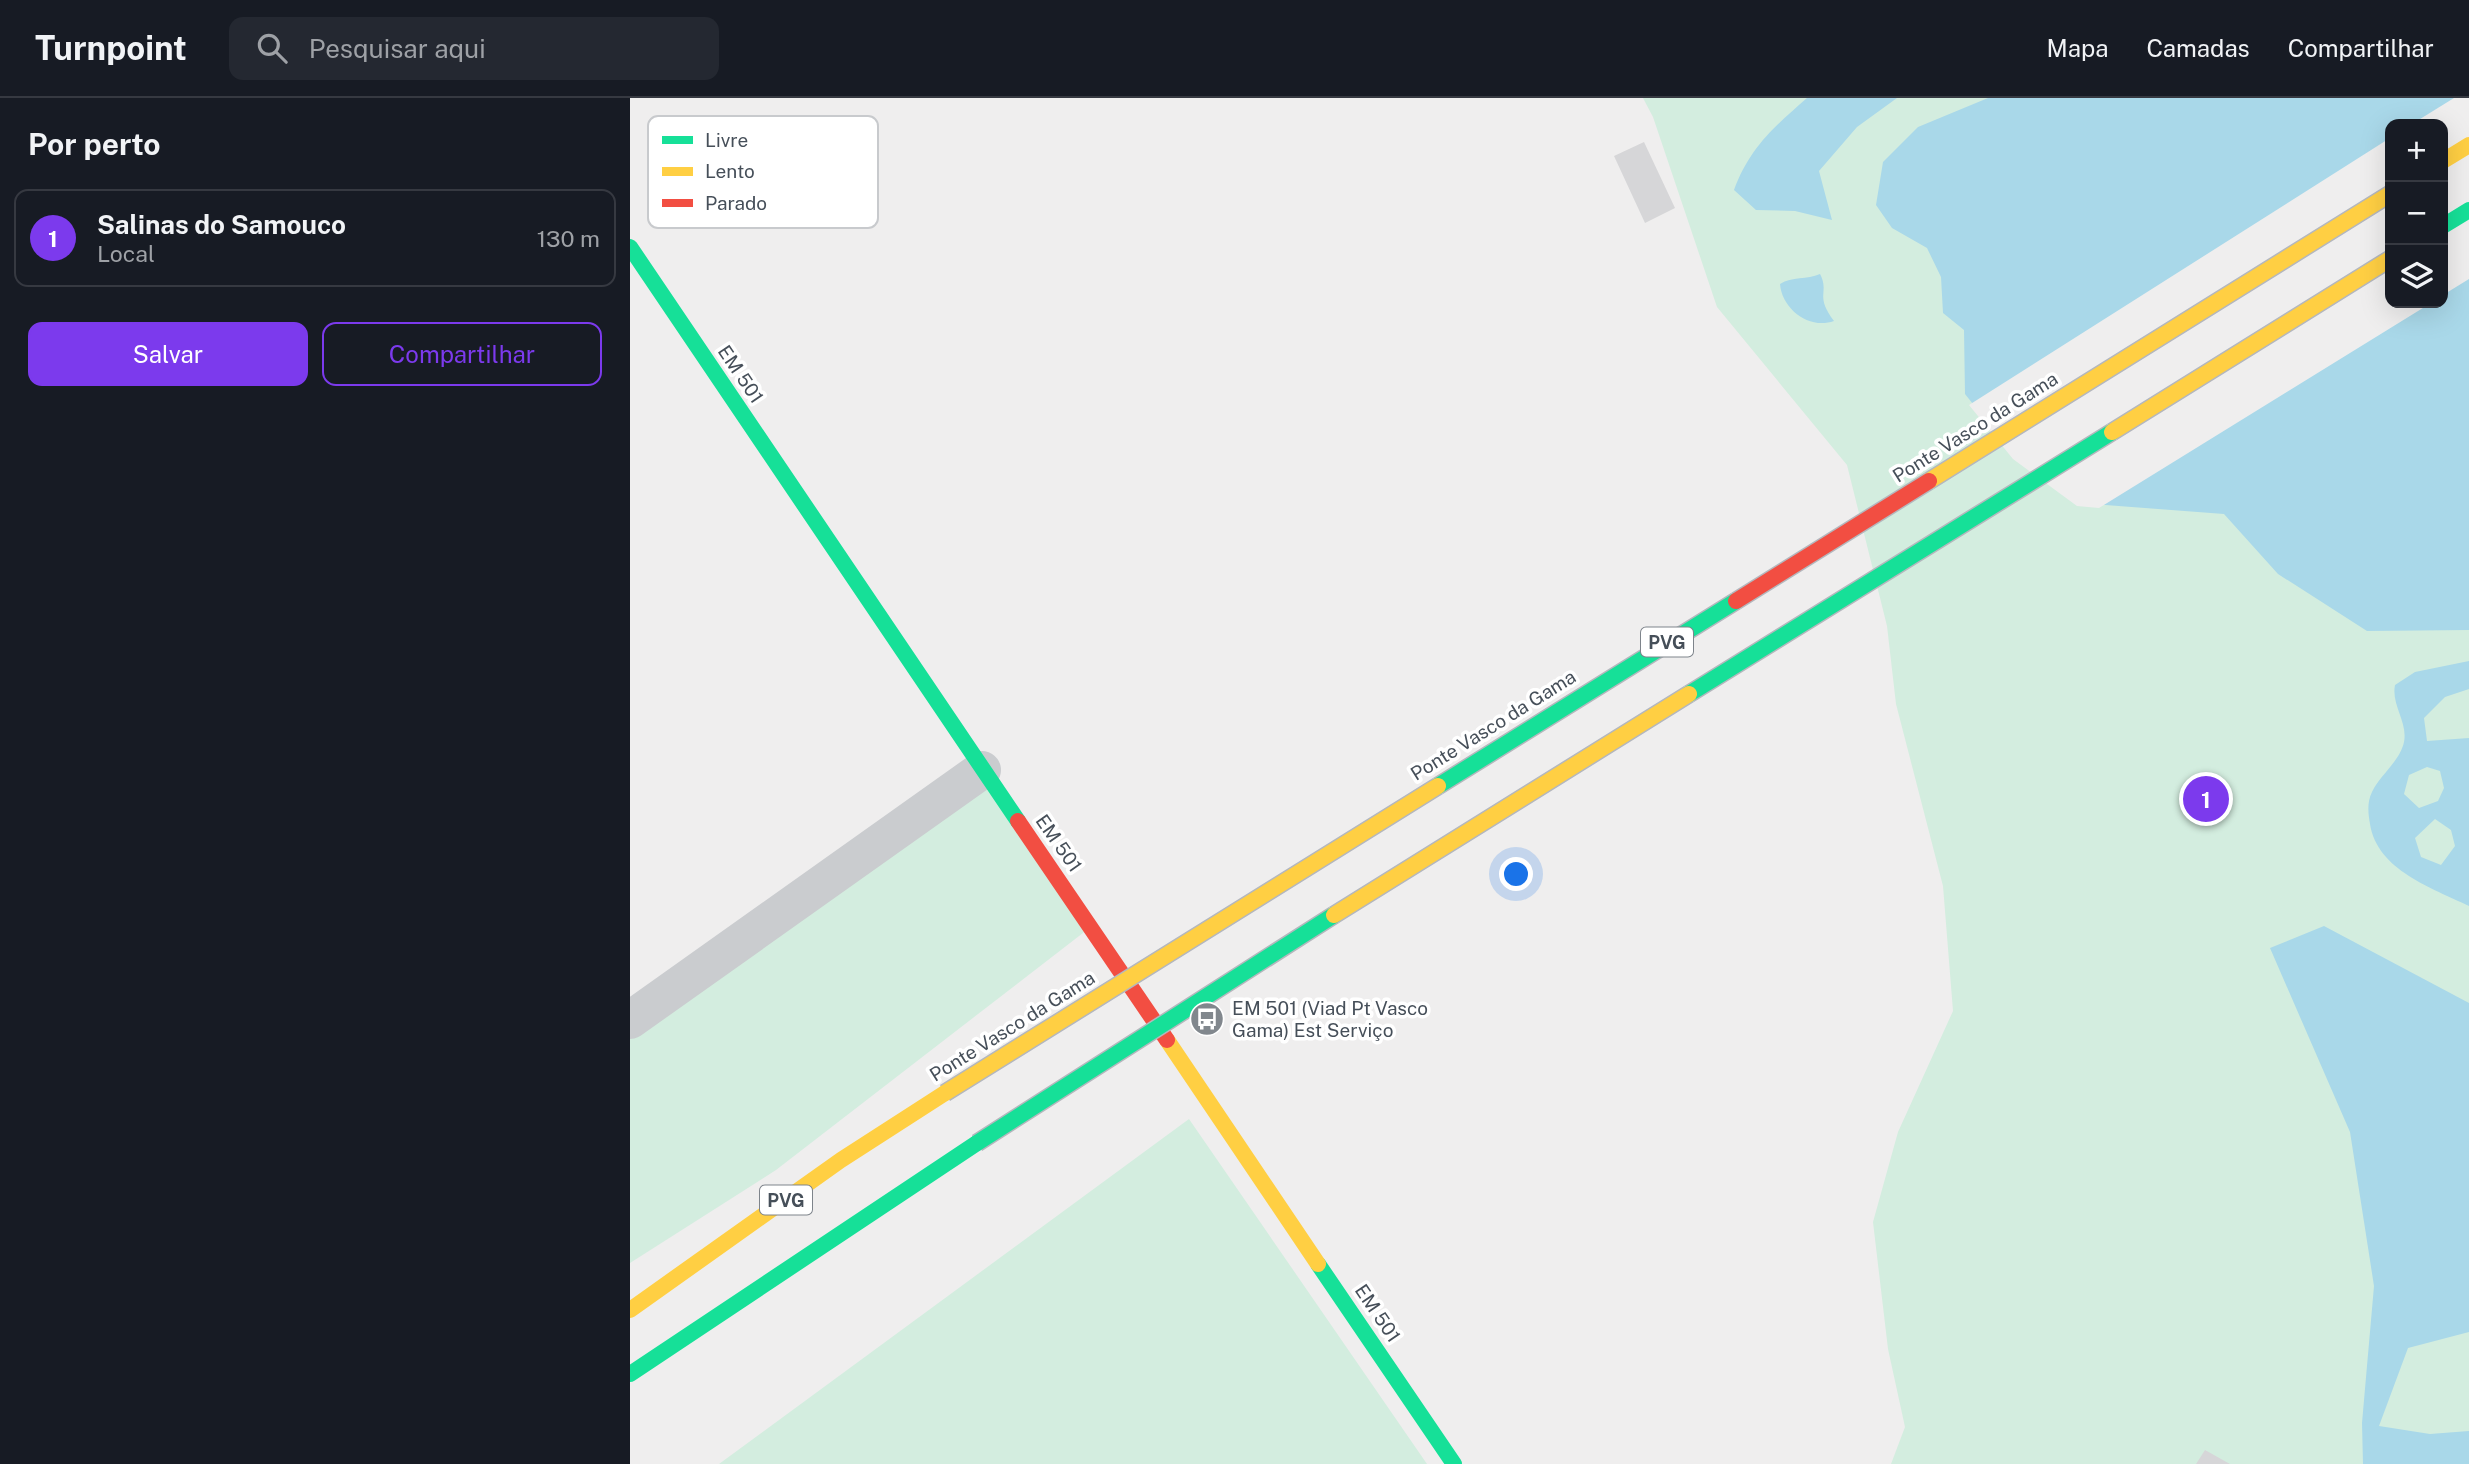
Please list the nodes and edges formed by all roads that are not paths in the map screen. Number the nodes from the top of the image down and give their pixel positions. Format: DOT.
graph roads {
  1 [pos="2469,145"];
  2 [pos="2448,158"];
  3 [pos="2385,197"];
  4 [pos="2469,210"];
  5 [pos="2448,223"];
  6 [pos="630,247"];
  7 [pos="2385,262"];
  8 [pos="982,770"];
  9 [pos="630,1020"];
  10 [pos="630,1310"];
  11 [pos="630,1374"];
  12 [pos="1454,1464"];
  1 -- 2 [label="main road"];
  3 -- 10 [label="main road, Ponte Vasco da Gama / PVG, bridge"];
  4 -- 5 [label="main road"];
  6 -- 8 [label="main road, EM 501 / EM 501"];
  7 -- 11 [label="main road, bridge"];
  8 -- 9 [label="street"];
  8 -- 12 [label="main road, EM 501 / EM 501"];
}
